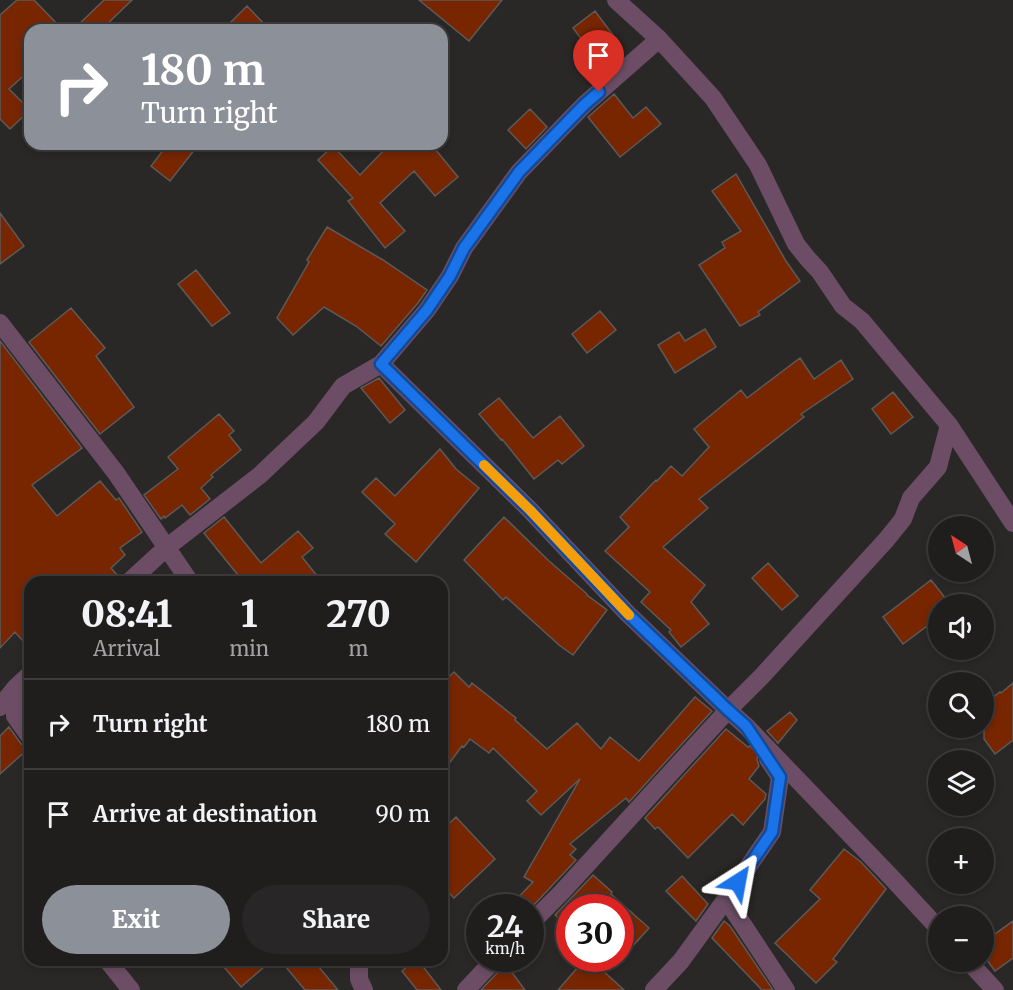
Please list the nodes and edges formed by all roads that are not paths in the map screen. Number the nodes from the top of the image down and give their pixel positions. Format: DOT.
graph roads {
  1 [pos="616,0"];
  2 [pos="659,39"];
  3 [pos="0,323"];
  4 [pos="381,364"];
  5 [pos="949,426"];
  6 [pos="1013,523"];
  7 [pos="166,548"];
  8 [pos="136,576"];
  9 [pos="186,576"];
  10 [pos="24,680"];
  11 [pos="15,688"];
  12 [pos="0,706"];
  13 [pos="728,710"];
  14 [pos="746,726"];
  15 [pos="24,729"];
  16 [pos="726,899"];
  17 [pos="544,910"];
  18 [pos="928,917"];
  19 [pos="112,966"];
  20 [pos="358,966"];
  21 [pos="482,972"];
  22 [pos="978,972"];
  23 [pos="131,990"];
  24 [pos="364,990"];
  25 [pos="465,990"];
  26 [pos="654,990"];
  27 [pos="786,990"];
  28 [pos="995,990"];
  1 -- 2 [label="street"];
  2 -- 4 [label="street"];
  2 -- 5 [label="street"];
  3 -- 7 [label="street"];
  4 -- 7 [label="street"];
  4 -- 13 [label="street"];
  5 -- 6 [label="street"];
  5 -- 13 [label="street"];
  7 -- 8 [label="street"];
  7 -- 9 [label="street"];
  10 -- 11 [label="street"];
  11 -- 12 [label="street"];
  11 -- 15 [label="street"];
  13 -- 14 [label="street"];
  13 -- 17 [label="street"];
  14 -- 16 [label="street"];
  14 -- 18 [label="street"];
  16 -- 26 [label="street"];
  16 -- 27 [label="street"];
  19 -- 23 [label="street"];
  20 -- 24 [label="street"];
  21 -- 25 [label="street"];
  22 -- 28 [label="street"];
}
